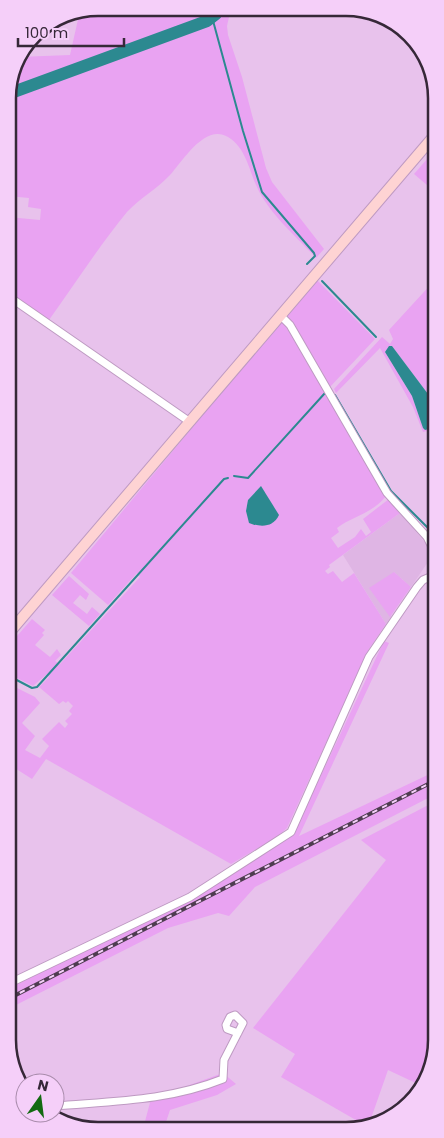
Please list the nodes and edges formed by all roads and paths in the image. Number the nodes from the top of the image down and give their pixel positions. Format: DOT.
graph roads {
  1 [pos="428,143"];
  2 [pos="16,302"];
  3 [pos="280,316"];
  4 [pos="190,422"];
  5 [pos="428,539"];
  6 [pos="428,578"];
  7 [pos="16,626"];
  8 [pos="16,980"];
  9 [pos="238,1033"];
  10 [pos="65,1105"];
  1 -- 3 [label="main road"];
  2 -- 4 [label="street"];
  3 -- 4 [label="main road"];
  3 -- 5 [label="street"];
  4 -- 7 [label="main road"];
  6 -- 8 [label="street"];
  9 -- 10 [label="street"];
}
